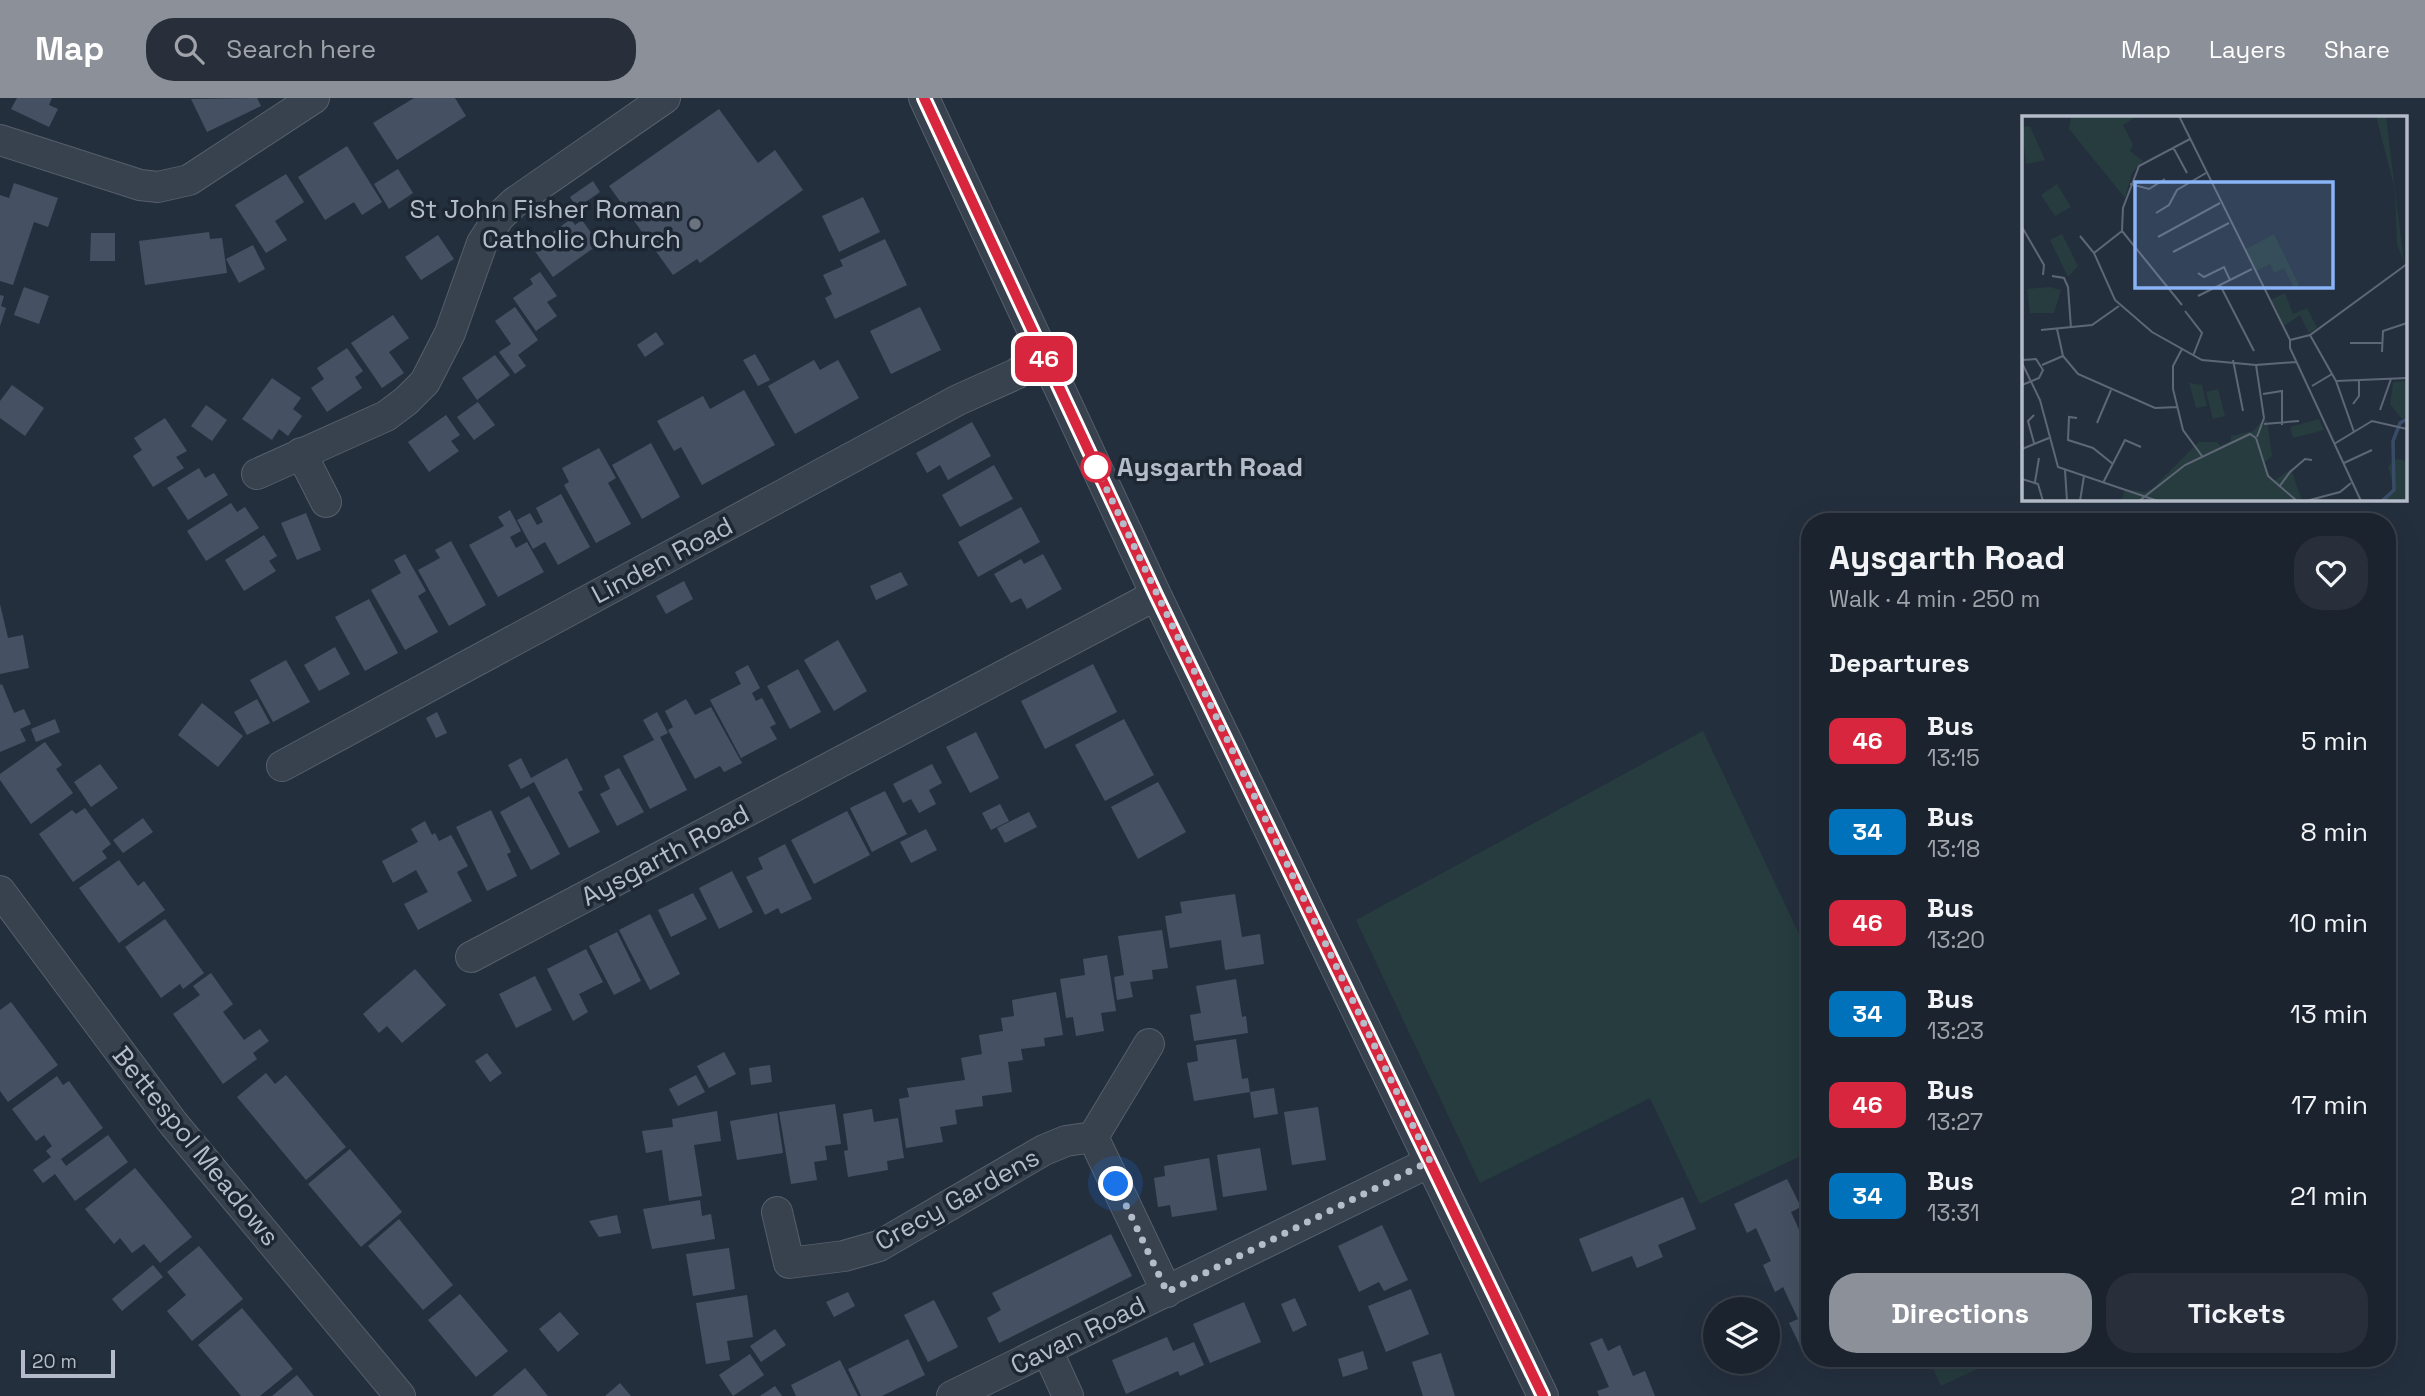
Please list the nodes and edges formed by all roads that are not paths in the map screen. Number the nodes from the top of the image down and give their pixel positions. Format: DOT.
graph roads {
  1 [pos="314,98"];
  2 [pos="665,98"];
  3 [pos="924,98"];
  4 [pos="0,140"];
  5 [pos="1042,355"];
  6 [pos="301,453"];
  7 [pos="257,474"];
  8 [pos="326,502"];
  9 [pos="1156,595"];
  10 [pos="282,766"];
  11 [pos="0,891"];
  12 [pos="471,957"];
  13 [pos="1149,1044"];
  14 [pos="1093,1138"];
  15 [pos="1430,1161"];
  16 [pos="777,1212"];
  17 [pos="1167,1292"];
  18 [pos="1047,1350"];
  19 [pos="400,1396"];
  20 [pos="952,1396"];
  21 [pos="1068,1396"];
  22 [pos="1544,1396"];
  1 -- 4 [label="street"];
  2 -- 6 [label="street"];
  3 -- 5 [label="street"];
  5 -- 9 [label="street"];
  5 -- 10 [label="street, Linden Road"];
  6 -- 7 [label="street"];
  6 -- 8 [label="street"];
  9 -- 12 [label="street, Aysgarth Road"];
  9 -- 15 [label="street"];
  11 -- 19 [label="street, Bettespol Meadows"];
  13 -- 14 [label="street"];
  14 -- 16 [label="street, Crecy Gardens"];
  14 -- 17 [label="street"];
  15 -- 17 [label="street, Cavan Road"];
  15 -- 22 [label="street"];
  17 -- 18 [label="street, Cavan Road"];
  18 -- 20 [label="street, Cavan Road"];
  18 -- 21 [label="street"];
}
